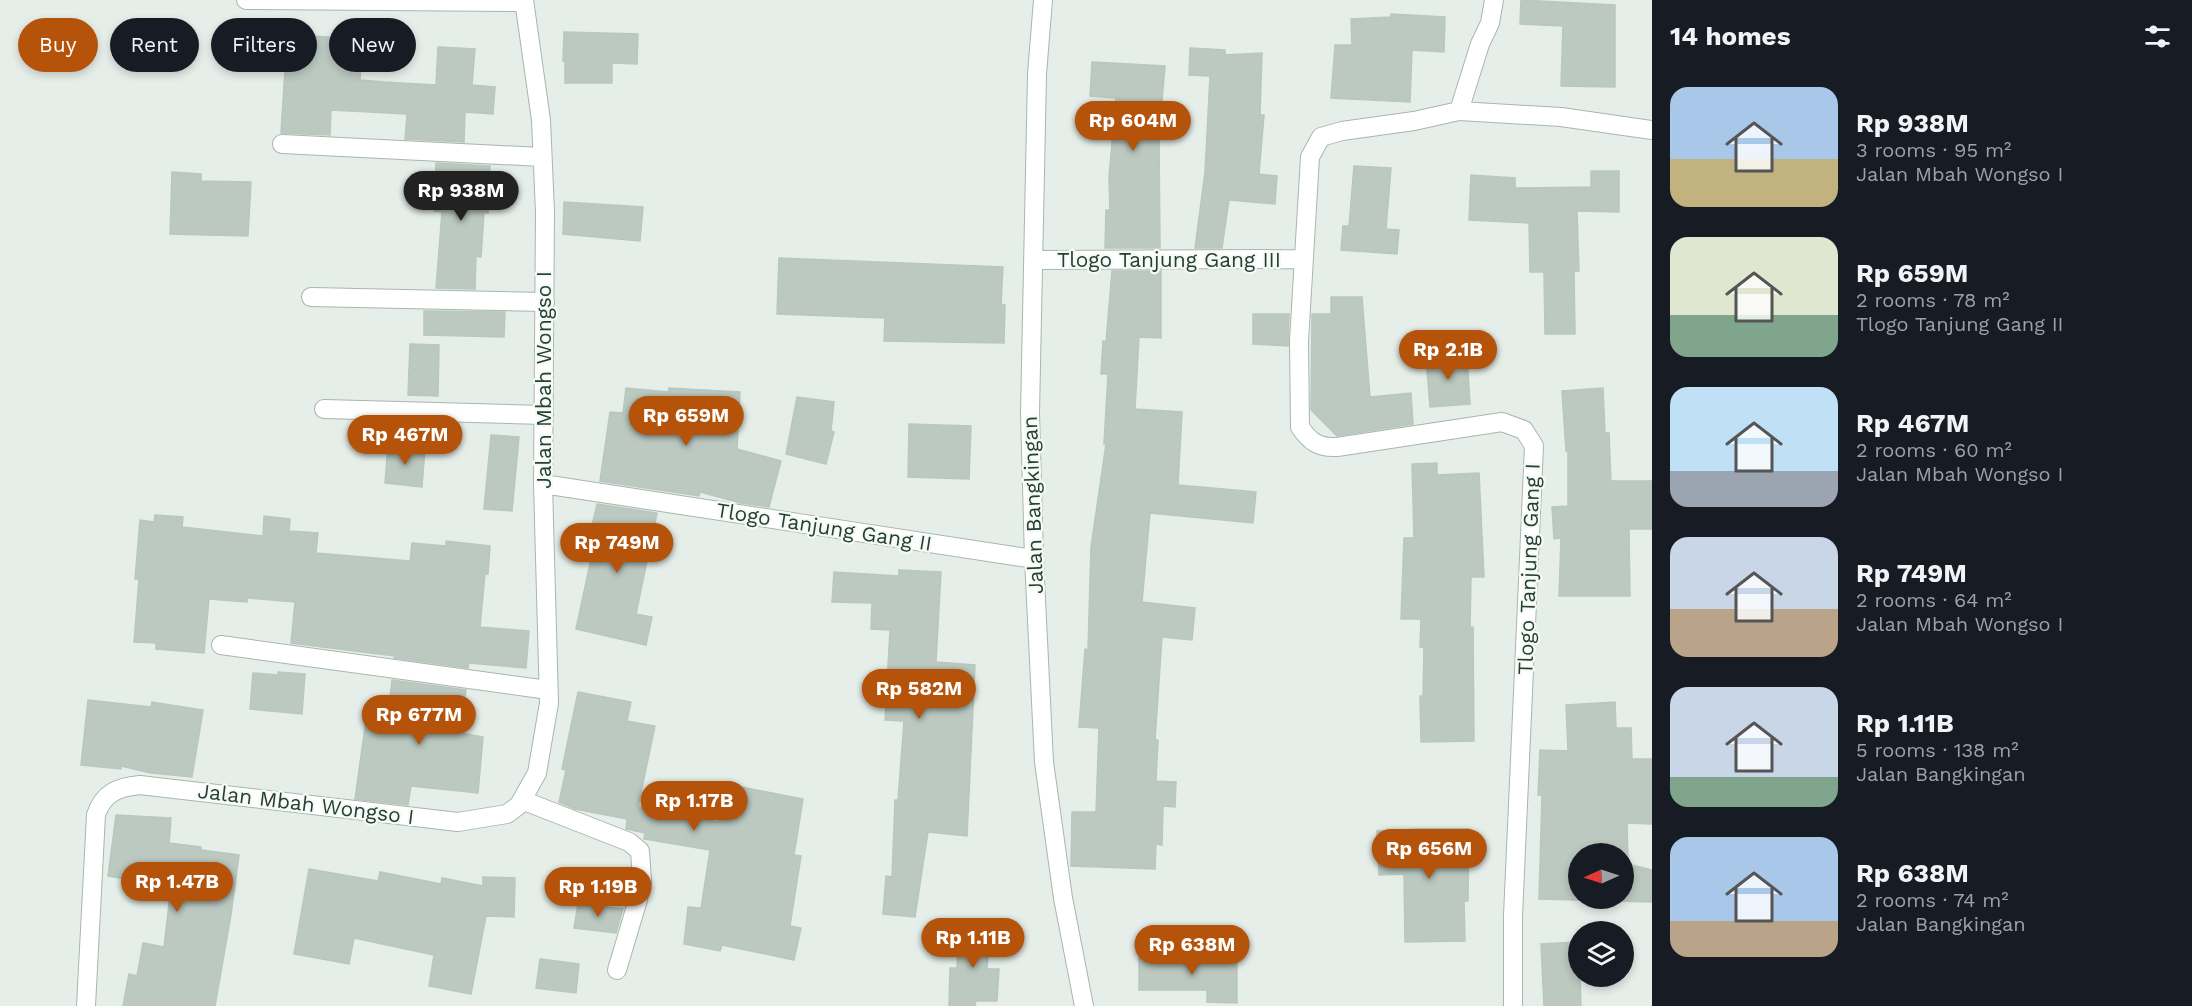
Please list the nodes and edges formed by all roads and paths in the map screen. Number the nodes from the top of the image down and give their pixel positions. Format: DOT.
graph roads {
  1 [pos="246,0"];
  2 [pos="1043,0"];
  3 [pos="1494,0"];
  4 [pos="524,1"];
  5 [pos="1459,111"];
  6 [pos="1652,130"];
  7 [pos="282,144"];
  8 [pos="542,157"];
  9 [pos="1304,259"];
  10 [pos="1034,260"];
  11 [pos="311,297"];
  12 [pos="545,302"];
  13 [pos="324,409"];
  14 [pos="544,415"];
  15 [pos="543,484"];
  16 [pos="1034,559"];
  17 [pos="221,645"];
  18 [pos="548,690"];
  19 [pos="522,800"];
  20 [pos="617,970"];
  21 [pos="86,1006"];
  22 [pos="1084,1006"];
  23 [pos="1513,1006"];
  1 -- 4 [label="street"];
  2 -- 10 [label="street, Jalan Bangkingan"];
  3 -- 5 [label="street"];
  4 -- 8 [label="street, Jalan Mbah Wongso I"];
  5 -- 6 [label="street"];
  5 -- 9 [label="street, Tlogo Tanjung Gang I"];
  7 -- 8 [label="street"];
  8 -- 12 [label="street, Jalan Mbah Wongso I"];
  9 -- 10 [label="street, Tlogo Tanjung Gang III"];
  9 -- 23 [label="street, Tlogo Tanjung Gang I"];
  10 -- 16 [label="street, Jalan Bangkingan"];
  11 -- 12 [label="street"];
  12 -- 14 [label="street, Jalan Mbah Wongso I"];
  13 -- 14 [label="street"];
  14 -- 15 [label="street, Jalan Mbah Wongso I"];
  15 -- 16 [label="street, Tlogo Tanjung Gang II"];
  15 -- 18 [label="street, Jalan Mbah Wongso I"];
  16 -- 22 [label="street, Jalan Bangkingan"];
  17 -- 18 [label="street"];
  18 -- 19 [label="street, Jalan Mbah Wongso I"];
  19 -- 20 [label="street"];
  19 -- 21 [label="street, Jalan Mbah Wongso I"];
}
